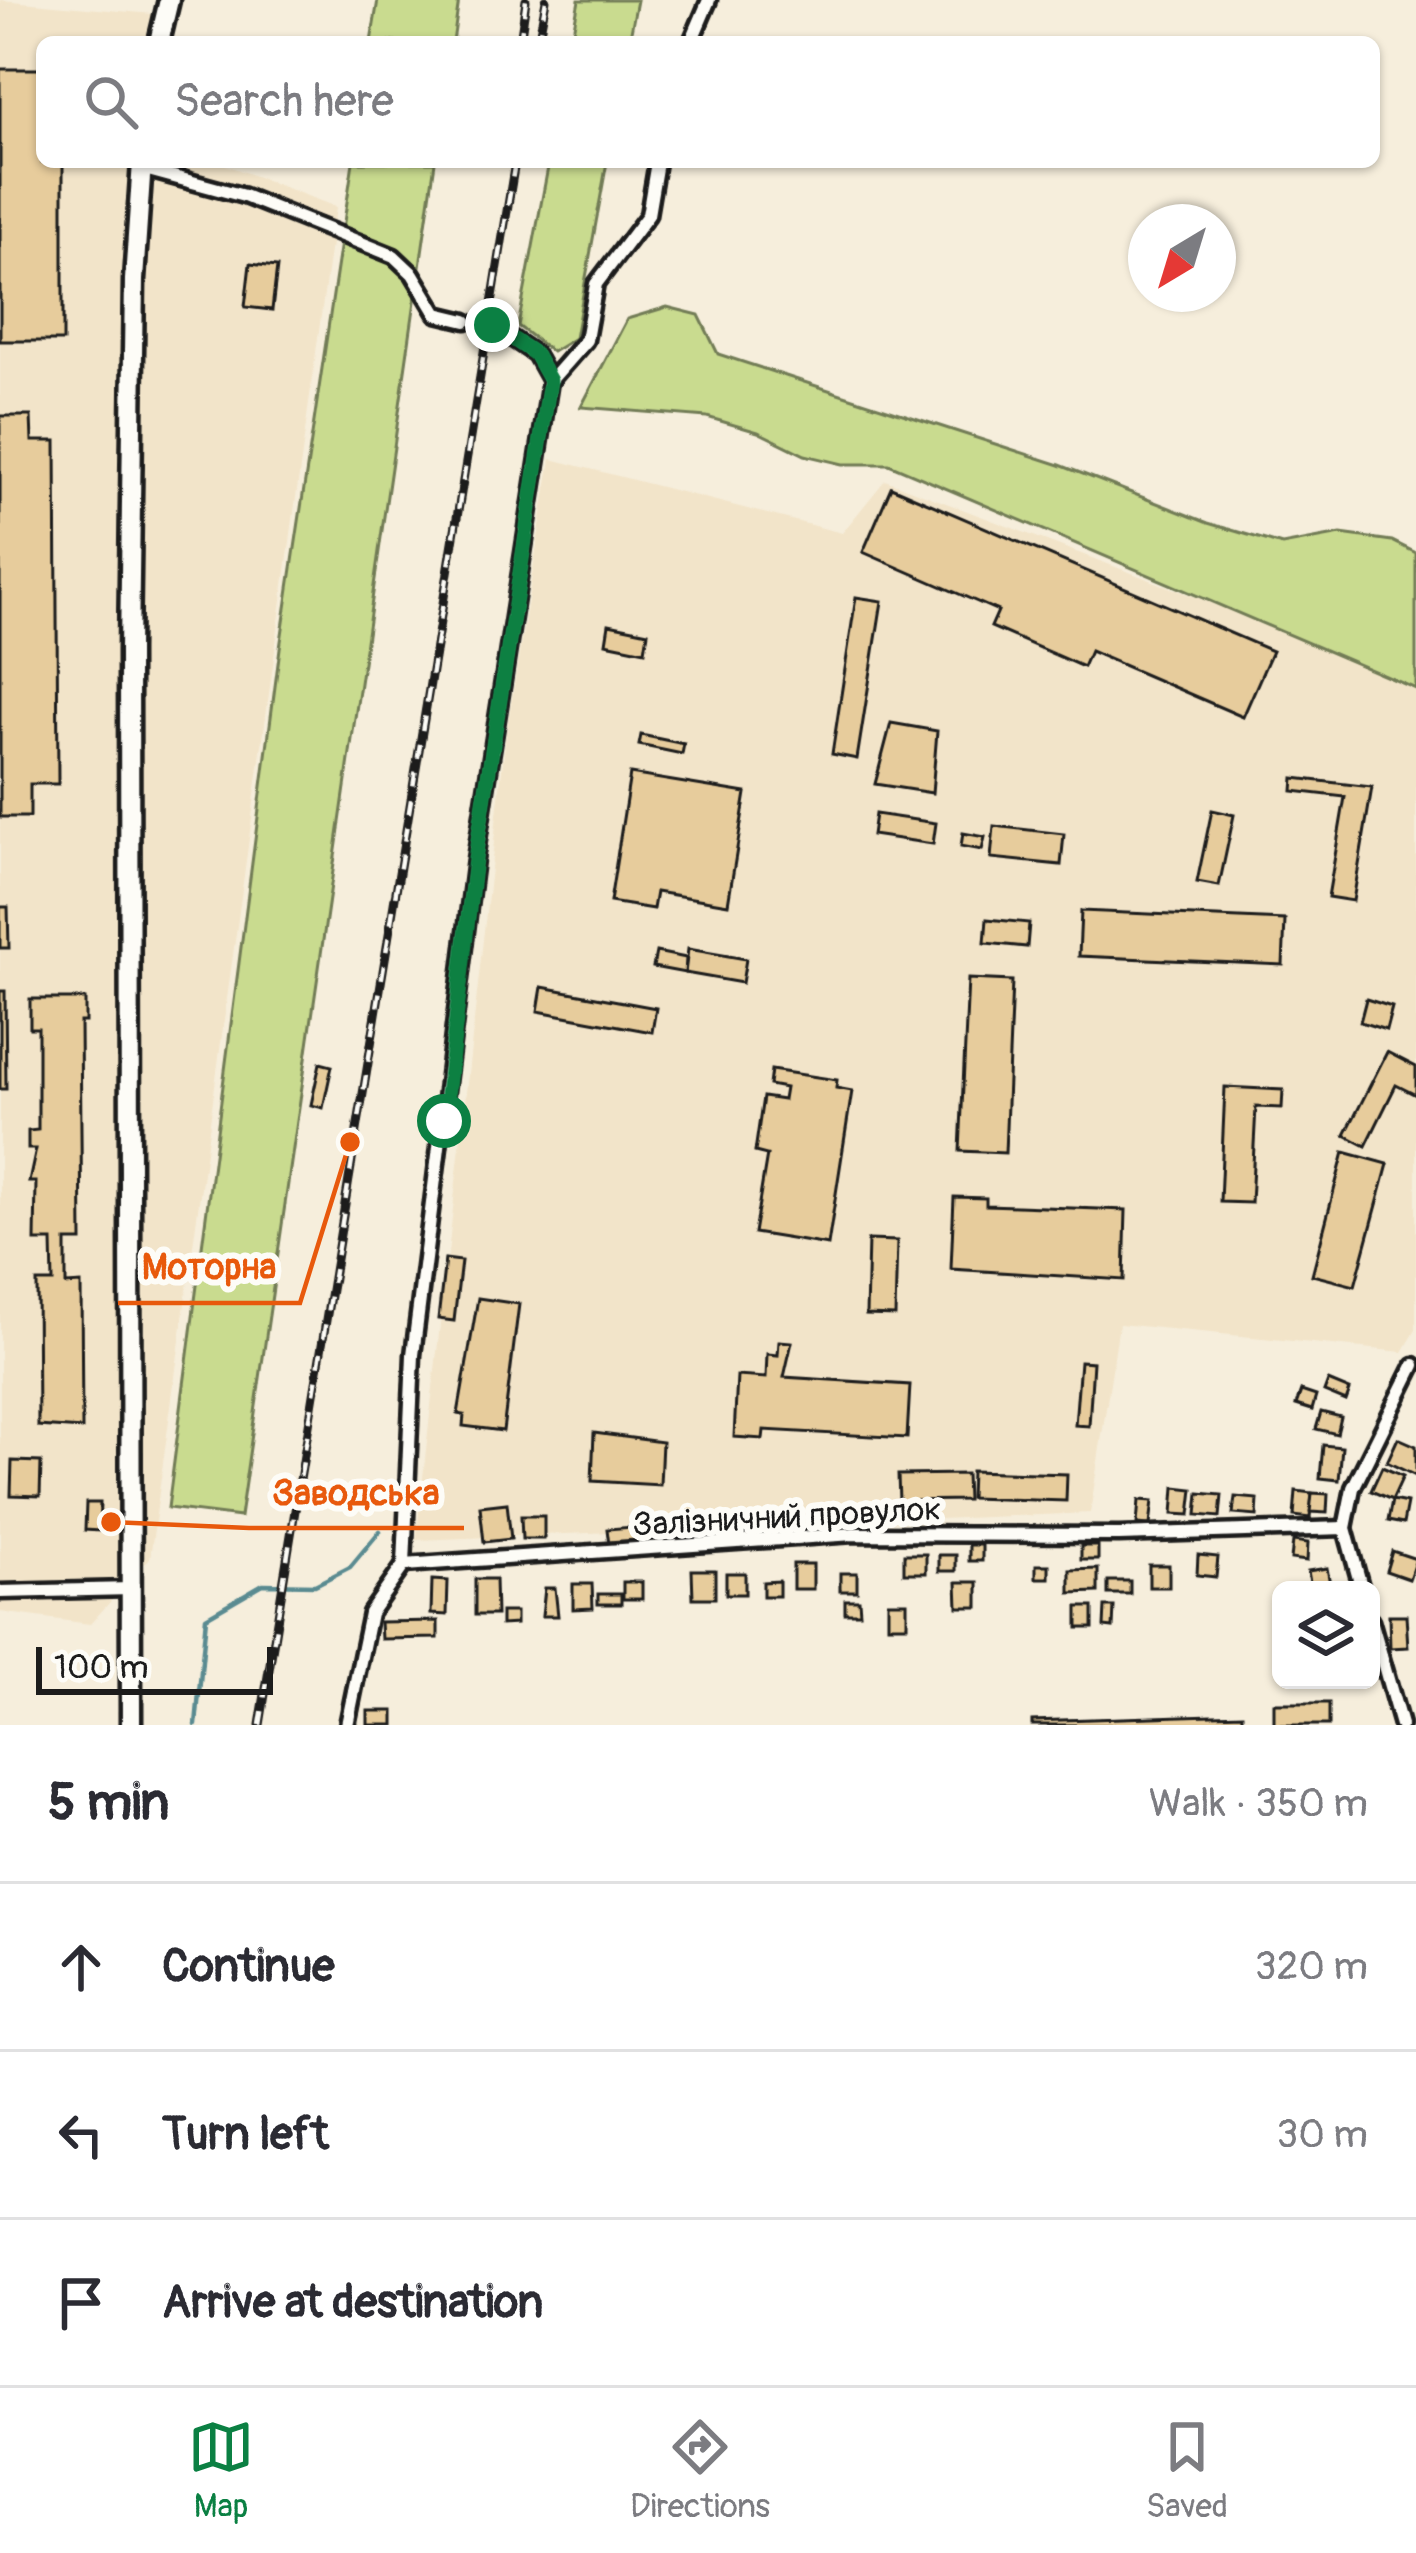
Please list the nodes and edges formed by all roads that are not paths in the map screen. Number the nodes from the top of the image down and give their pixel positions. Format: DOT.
graph roads {
  1 [pos="169,0"];
  2 [pos="709,0"];
  3 [pos="160,36"];
  4 [pos="694,36"];
  5 [pos="141,168"];
  6 [pos="151,168"];
  7 [pos="656,168"];
  8 [pos="466,321"];
  9 [pos="492,325"];
  10 [pos="550,381"];
  11 [pos="1414,1365"];
  12 [pos="1345,1528"];
  13 [pos="404,1565"];
  14 [pos="1360,1581"];
  15 [pos="132,1589"];
  16 [pos="0,1592"];
  17 [pos="1380,1652"];
  18 [pos="131,1725"];
  19 [pos="347,1725"];
  20 [pos="1401,1725"];
  1 -- 3 [label="main road"];
  2 -- 4 [label="street"];
  5 -- 15 [label="main road"];
  6 -- 8 [label="street"];
  7 -- 10 [label="street"];
  9 -- 10 [label="street"];
  10 -- 13 [label="street"];
  11 -- 12 [label="street"];
  12 -- 13 [label="street, Залізничний провулок"];
  12 -- 14 [label="street"];
  13 -- 19 [label="street"];
  15 -- 16 [label="street"];
  15 -- 18 [label="main road"];
  17 -- 20 [label="street"];
}
